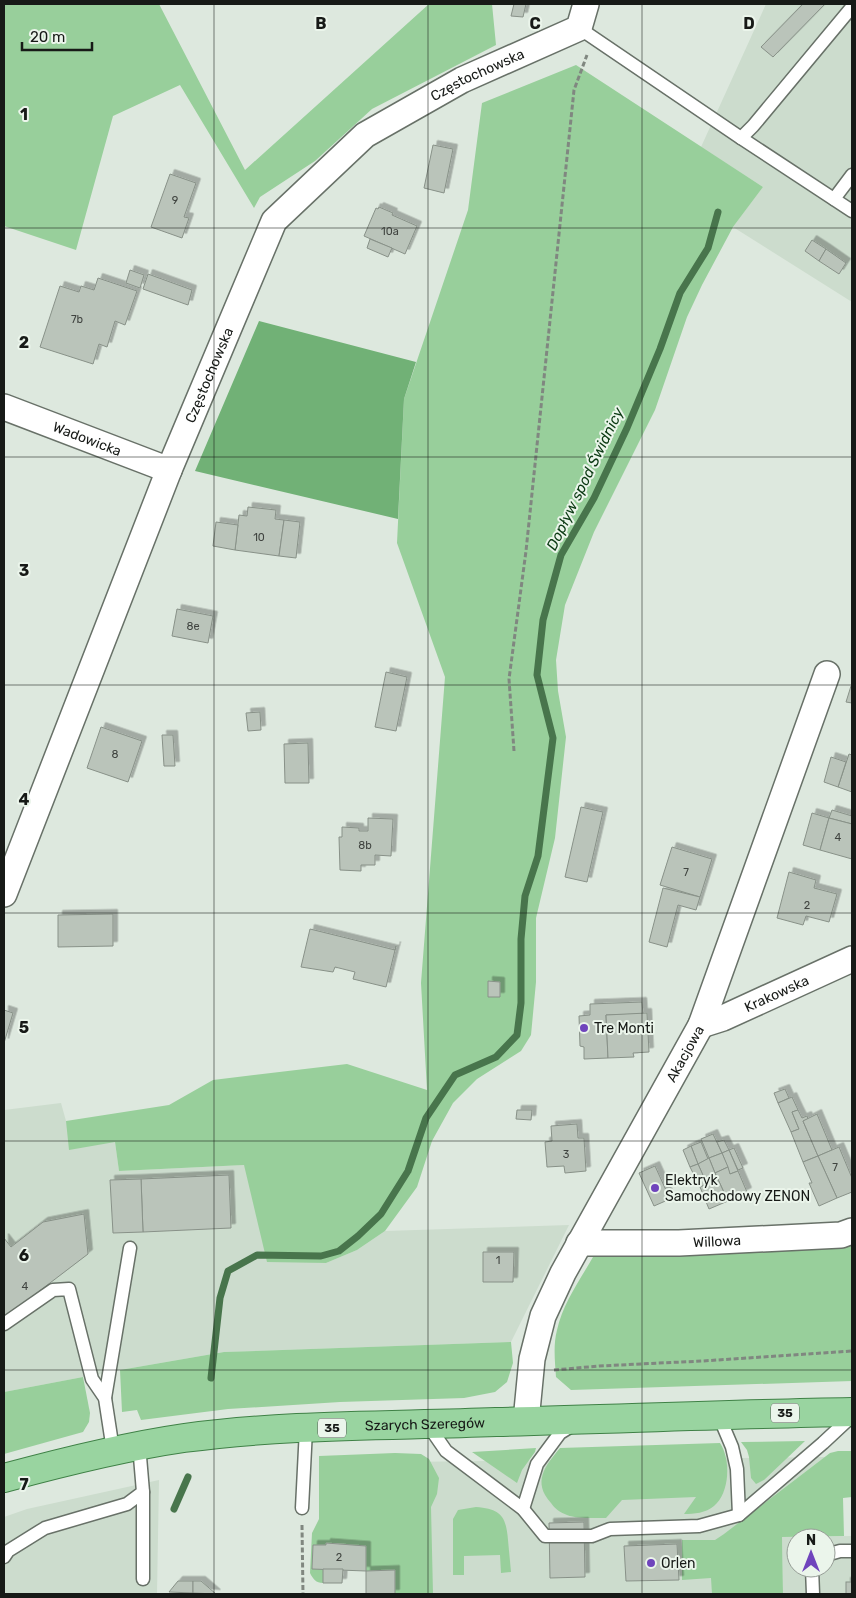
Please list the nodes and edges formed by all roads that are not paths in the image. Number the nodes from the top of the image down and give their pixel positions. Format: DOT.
graph roads {
  1 [pos="586,4"];
  2 [pos="852,7"];
  3 [pos="586,33"];
  4 [pos="741,138"];
  5 [pos="852,175"];
  6 [pos="834,199"];
  7 [pos="852,211"];
  8 [pos="4,407"];
  9 [pos="170,470"];
  10 [pos="828,674"];
  11 [pos="4,894"];
  12 [pos="852,959"];
  13 [pos="701,1025"];
  14 [pos="852,1231"];
  15 [pos="580,1243"];
  16 [pos="130,1248"];
  17 [pos="4,1324"];
  18 [pos="104,1398"];
  19 [pos="718,1414"];
  20 [pos="852,1414"];
  21 [pos="581,1419"];
  22 [pos="526,1422"];
  23 [pos="428,1425"];
  24 [pos="306,1428"];
  25 [pos="126,1448"];
  26 [pos="4,1478"];
  27 [pos="142,1492"];
  28 [pos="302,1508"];
  29 [pos="523,1509"];
  30 [pos="739,1515"];
  31 [pos="852,1551"];
  32 [pos="836,1552"];
  33 [pos="4,1557"];
  34 [pos="812,1578"];
  35 [pos="143,1579"];
  36 [pos="813,1594"];
  1 -- 3 [label="street"];
  2 -- 4 [label="lane"];
  3 -- 4 [label="lane"];
  3 -- 9 [label="street, Częstochowska"];
  4 -- 6 [label="lane"];
  5 -- 6 [label="lane"];
  6 -- 7 [label="lane"];
  8 -- 9 [label="street, Wadowicka"];
  9 -- 11 [label="street, Częstochowska"];
  10 -- 13 [label="street, Akacjowa"];
  12 -- 13 [label="street, Krakowska"];
  13 -- 15 [label="street, Akacjowa"];
  14 -- 15 [label="street, Willowa"];
  15 -- 22 [label="street, Akacjowa"];
  16 -- 18 [label="lane"];
  17 -- 18 [label="lane"];
  18 -- 25 [label="lane"];
  19 -- 20 [label="main road, Szarych Szeregów / 35"];
  19 -- 21 [label="main road, Szarych Szeregów / 35"];
  19 -- 30 [label="lane"];
  20 -- 30 [label="lane"];
  21 -- 22 [label="main road, Szarych Szeregów / 35"];
  21 -- 29 [label="lane"];
  22 -- 23 [label="main road, Szarych Szeregów / 35"];
  23 -- 24 [label="main road, Szarych Szeregów / 35"];
  23 -- 29 [label="lane"];
  24 -- 25 [label="main road, Szarych Szeregów / 35"];
  24 -- 28 [label="lane"];
  25 -- 26 [label="main road, Szarych Szeregów / 35"];
  25 -- 27 [label="lane"];
  27 -- 33 [label="lane"];
  27 -- 35 [label="lane"];
  29 -- 30 [label="lane"];
  31 -- 32 [label="lane"];
  34 -- 36 [label="lane"];
}
